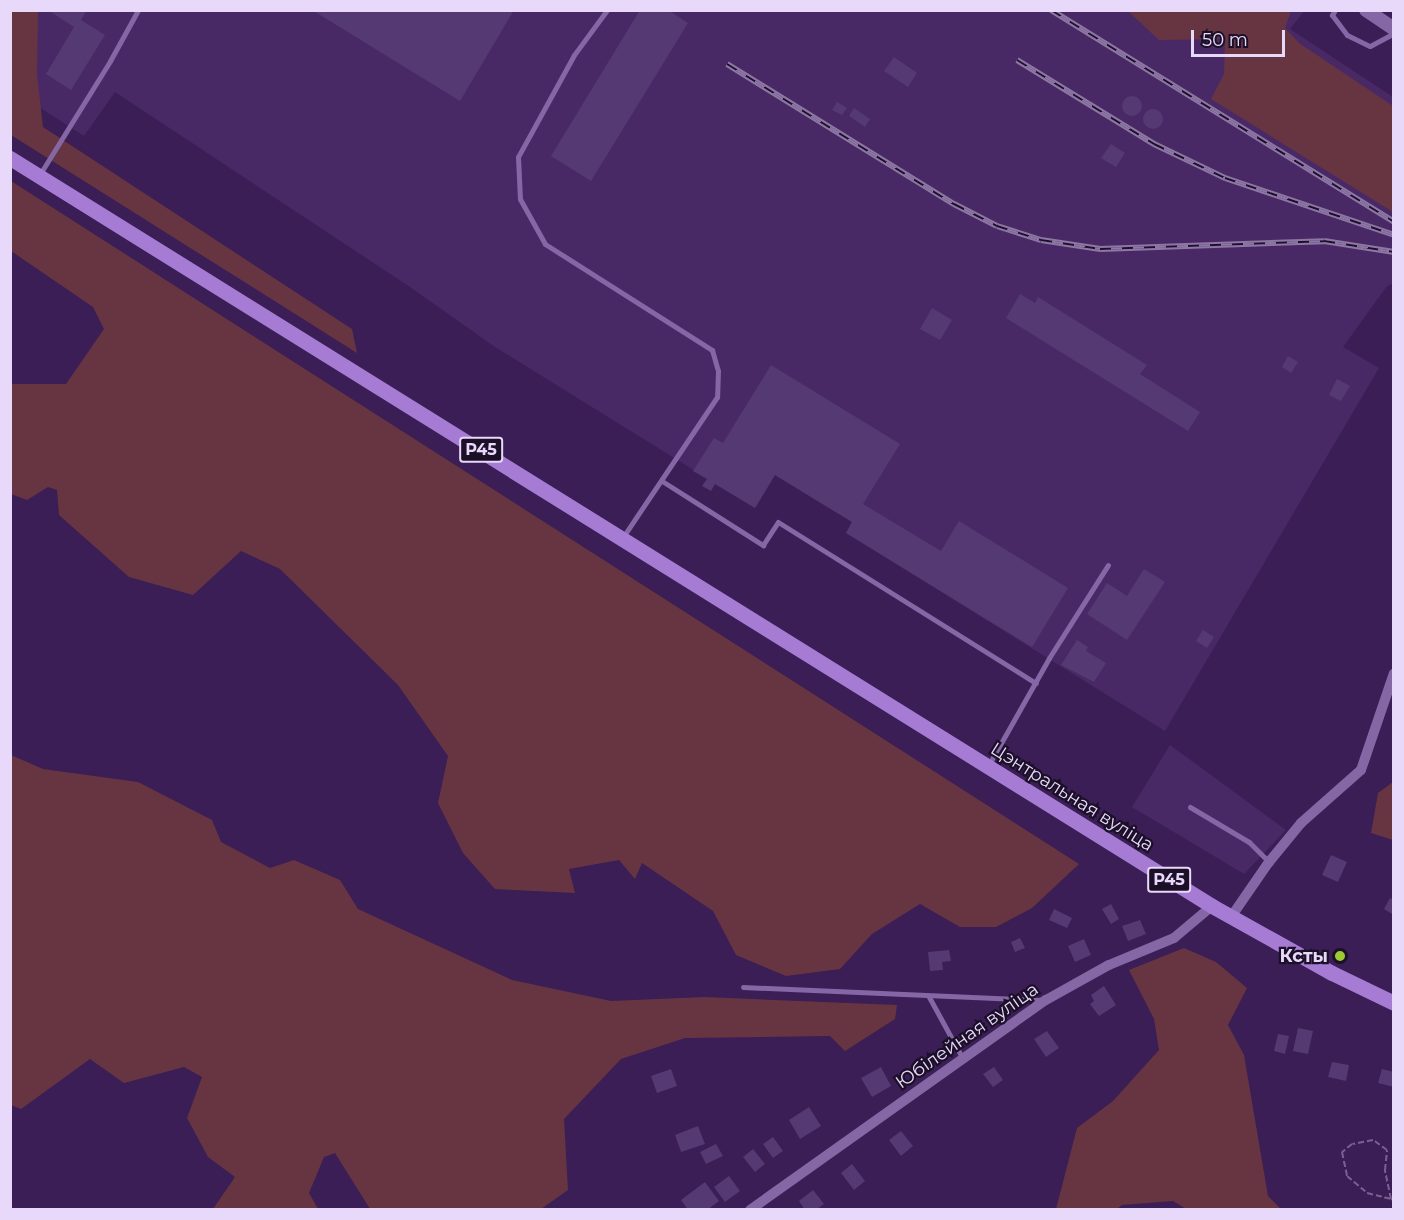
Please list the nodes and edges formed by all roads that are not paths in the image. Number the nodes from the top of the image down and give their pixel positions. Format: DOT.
graph roads {
  1 [pos="138,10"];
  2 [pos="607,10"];
  3 [pos="1335,10"];
  4 [pos="1366,10"];
  5 [pos="1394,31"];
  6 [pos="10,158"];
  7 [pos="39,176"];
  8 [pos="662,481"];
  9 [pos="622,538"];
  10 [pos="1108,565"];
  11 [pos="1394,673"];
  12 [pos="1036,683"];
  13 [pos="987,767"];
  14 [pos="1190,807"];
  15 [pos="1269,862"];
  16 [pos="1212,906"];
  17 [pos="1231,917"];
  18 [pos="743,987"];
  19 [pos="928,997"];
  20 [pos="1046,1000"];
  21 [pos="1394,1003"];
  22 [pos="963,1059"];
  23 [pos="750,1209"];
  1 -- 7 [label="lane"];
  2 -- 8 [label="lane"];
  3 -- 5 [label="lane"];
  4 -- 5 [label="street"];
  6 -- 7 [label="main road, Р45"];
  7 -- 9 [label="main road, Р45"];
  8 -- 9 [label="lane"];
  8 -- 12 [label="lane"];
  9 -- 13 [label="main road, Цэнтральная вуліца / Р45"];
  10 -- 12 [label="lane"];
  11 -- 15 [label="street"];
  12 -- 13 [label="lane"];
  13 -- 16 [label="main road, Цэнтральная вуліца / Р45"];
  14 -- 15 [label="lane"];
  15 -- 17 [label="street"];
  16 -- 17 [label="main road, Цэнтральная вуліца / Р45"];
  16 -- 20 [label="street, Юбілейная вуліца"];
  17 -- 21 [label="main road, Цэнтральная вуліца / Р45"];
  18 -- 19 [label="lane"];
  19 -- 20 [label="lane"];
  19 -- 22 [label="lane"];
  20 -- 22 [label="street, Юбілейная вуліца"];
  22 -- 23 [label="street, Юбілейная вуліца"];
}
